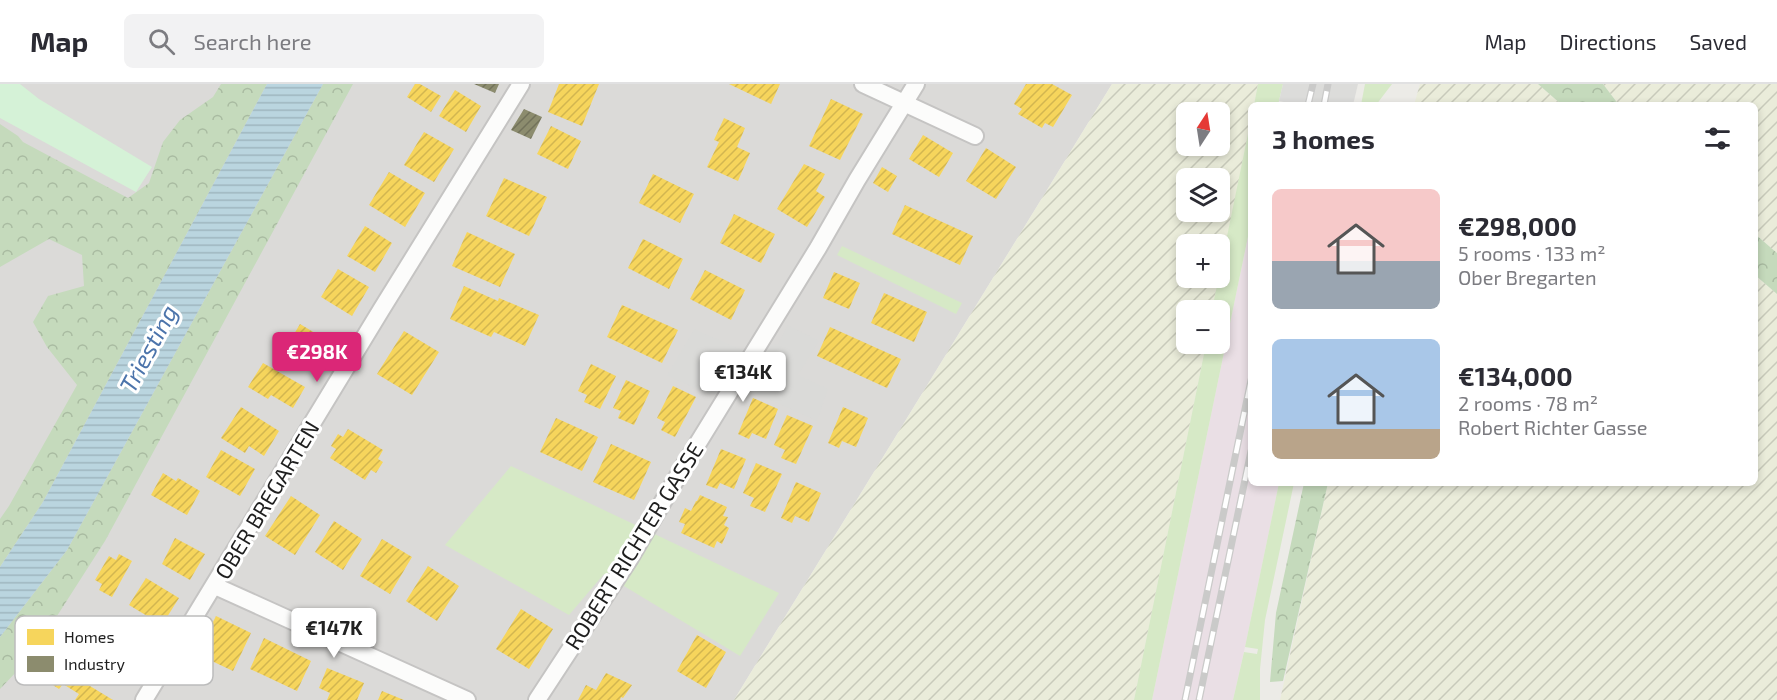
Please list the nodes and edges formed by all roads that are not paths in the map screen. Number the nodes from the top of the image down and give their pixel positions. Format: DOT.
graph roads {
  1 [pos="521,84"];
  2 [pos="863,84"];
  3 [pos="916,84"];
  4 [pos="904,102"];
  5 [pos="975,136"];
  6 [pos="215,586"];
  7 [pos="196,616"];
  8 [pos="153,685"];
  9 [pos="144,700"];
  10 [pos="467,700"];
  11 [pos="537,700"];
  1 -- 6 [label="street, OBER BREGARTEN"];
  2 -- 4 [label="street"];
  3 -- 4 [label="street, ROBERT RICHTER GASSE"];
  4 -- 5 [label="street"];
  4 -- 11 [label="street, ROBERT RICHTER GASSE"];
  6 -- 7 [label="street, OBER BREGARTEN"];
  6 -- 10 [label="street"];
  8 -- 9 [label="street, OBER BREGARTEN"];
}
